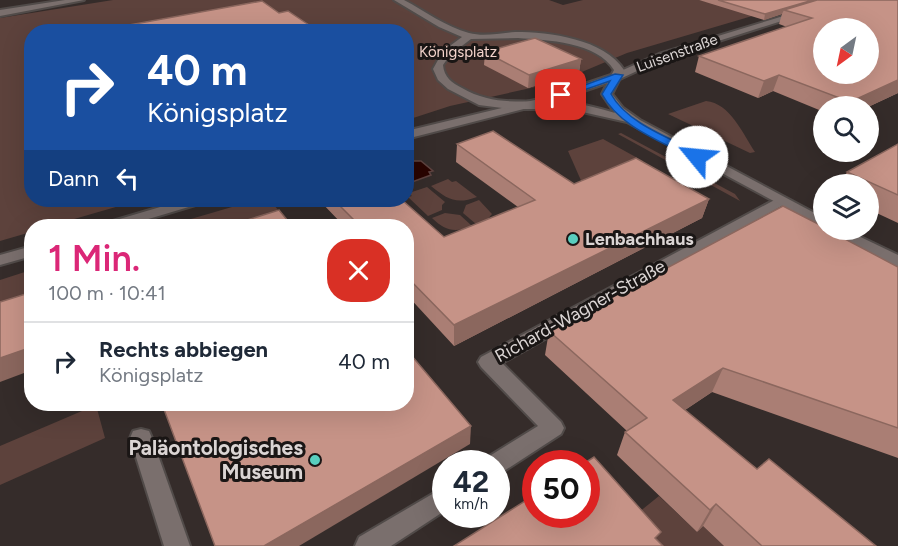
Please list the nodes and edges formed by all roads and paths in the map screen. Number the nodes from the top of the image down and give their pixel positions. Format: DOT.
graph roads {
  1 [pos="80,0"];
  2 [pos="398,0"];
  3 [pos="844,0"];
  4 [pos="0,13"];
  5 [pos="468,37"];
  6 [pos="618,75"];
  7 [pos="520,108"];
  8 [pos="636,123"];
  9 [pos="414,133"];
  10 [pos="780,201"];
  11 [pos="174,207"];
  12 [pos="813,218"];
  13 [pos="134,219"];
  14 [pos="855,240"];
  15 [pos="24,253"];
  16 [pos="0,260"];
  17 [pos="898,262"];
  18 [pos="141,438"];
  19 [pos="510,455"];
  20 [pos="432,505"];
  21 [pos="177,546"];
  22 [pos="368,546"];
  1 -- 4 [label="main road"];
  2 -- 5 [label="main road"];
  3 -- 6 [label="main road, Luisenstraße"];
  5 -- 6 [label="main road"];
  5 -- 7 [label="main road"];
  6 -- 7 [label="main road, Luisenstraße"];
  6 -- 8 [label="main road"];
  7 -- 8 [label="main road"];
  7 -- 9 [label="main road, Luisenstraße"];
  8 -- 10 [label="main road"];
  10 -- 12 [label="main road"];
  10 -- 19 [label="main road, Richard-Wagner-Straße"];
  11 -- 13 [label="main road"];
  14 -- 17 [label="main road"];
  15 -- 16 [label="main road"];
  18 -- 21 [label="main road"];
  20 -- 22 [label="main road"];
}
